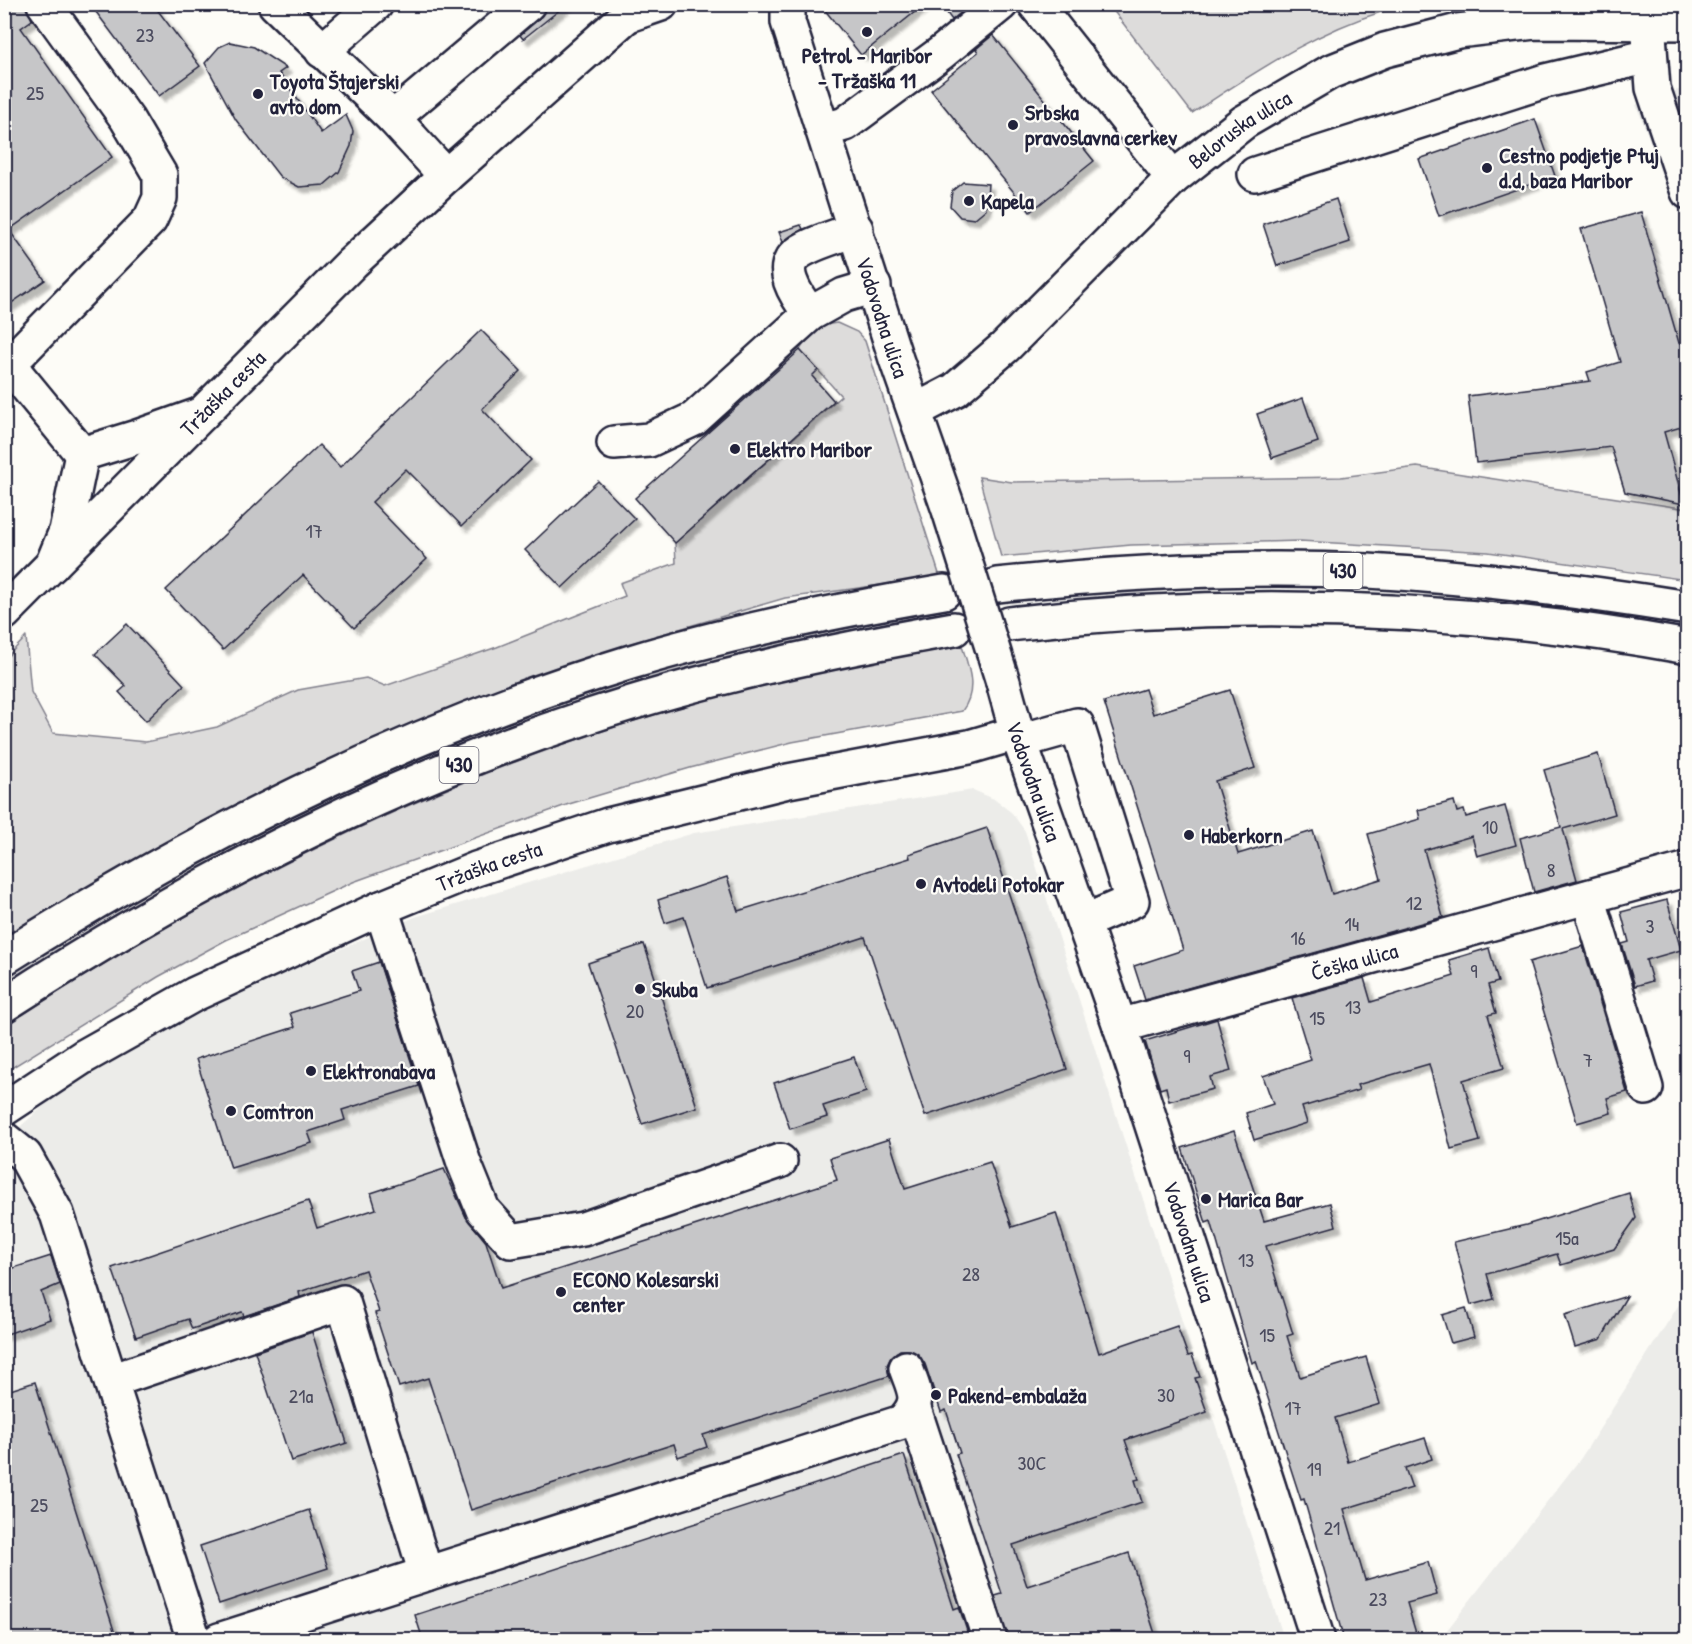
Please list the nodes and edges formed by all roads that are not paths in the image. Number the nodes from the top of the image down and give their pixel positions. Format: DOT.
graph roads {
  1 [pos="44,4"];
  2 [pos="275,4"];
  3 [pos="376,4"];
  4 [pos="528,4"];
  5 [pos="661,4"];
  6 [pos="1001,4"];
  7 [pos="1035,4"];
  8 [pos="633,10"];
  9 [pos="781,10"];
  10 [pos="1688,23"];
  11 [pos="1649,40"];
  12 [pos="322,51"];
  13 [pos="393,118"];
  14 [pos="824,130"];
  15 [pos="1255,174"];
  16 [pos="446,176"];
  17 [pos="1173,178"];
  18 [pos="1688,192"];
  19 [pos="856,229"];
  20 [pos="874,286"];
  21 [pos="810,314"];
  22 [pos="7,362"];
  23 [pos="915,411"];
  24 [pos="202,414"];
  25 [pos="614,443"];
  26 [pos="82,454"];
  27 [pos="52,565"];
  28 [pos="997,585"];
  29 [pos="944,592"];
  30 [pos="1688,608"];
  31 [pos="4,614"];
  32 [pos="1009,624"];
  33 [pos="954,629"];
  34 [pos="1688,647"];
  35 [pos="1019,737"];
  36 [pos="1688,869"];
  37 [pos="1588,897"];
  38 [pos="381,908"];
  39 [pos="1084,922"];
  40 [pos="4,958"];
  41 [pos="4,1005"];
  42 [pos="1120,1026"];
  43 [pos="1646,1088"];
  44 [pos="4,1109"];
  45 [pos="4,1139"];
  46 [pos="780,1161"];
  47 [pos="906,1368"];
  48 [pos="111,1381"];
  49 [pos="914,1409"];
  50 [pos="426,1574"];
  51 [pos="194,1640"];
  52 [pos="219,1640"];
  53 [pos="990,1640"];
  54 [pos="1318,1640"];
  1 -- 22 [label="main road"];
  2 -- 12 [label="main road"];
  3 -- 12 [label="main road"];
  4 -- 13 [label="main road"];
  5 -- 8 [label="main road"];
  6 -- 14 [label="main road"];
  7 -- 17 [label="main road"];
  8 -- 16 [label="main road, Tržaška cesta"];
  9 -- 14 [label="main road, Vodovodna ulica"];
  10 -- 11 [label="main road, Beloruska ulica"];
  11 -- 15 [label="main road, Beloruska ulica"];
  11 -- 17 [label="main road, Beloruska ulica"];
  11 -- 18 [label="main road"];
  12 -- 13 [label="main road"];
  13 -- 16 [label="main road"];
  14 -- 19 [label="main road, Vodovodna ulica"];
  16 -- 24 [label="main road, Tržaška cesta"];
  17 -- 23 [label="main road, Beloruska ulica"];
  19 -- 20 [label="main road, Vodovodna ulica"];
  19 -- 21 [label="main road"];
  20 -- 21 [label="main road"];
  20 -- 23 [label="main road, Vodovodna ulica"];
  21 -- 25 [label="main road"];
  22 -- 26 [label="main road"];
  23 -- 35 [label="main road, Vodovodna ulica, bridge"];
  24 -- 26 [label="main road"];
  24 -- 27 [label="main road, Tržaška cesta"];
  26 -- 27 [label="main road"];
  27 -- 31 [label="main road, Tržaška cesta"];
  28 -- 30 [label="main road, 430"];
  29 -- 40 [label="main road, 430"];
  32 -- 34 [label="main road, 430"];
  33 -- 41 [label="main road, 430"];
  35 -- 38 [label="main road, Tržaška cesta"];
  35 -- 39 [label="main road, Vodovodna ulica"];
  35 -- 39 [label="main road, Tržaška cesta"];
  36 -- 37 [label="main road, Češka ulica"];
  37 -- 42 [label="main road, Češka ulica"];
  37 -- 43 [label="main road"];
  38 -- 44 [label="main road, Tržaška cesta"];
  38 -- 46 [label="main road"];
  39 -- 42 [label="main road, Vodovodna ulica"];
  42 -- 54 [label="main road, Vodovodna ulica"];
  45 -- 48 [label="main road"];
  47 -- 49 [label="main road"];
  48 -- 50 [label="main road"];
  48 -- 51 [label="main road"];
  49 -- 50 [label="main road"];
  49 -- 53 [label="main road"];
  50 -- 52 [label="main road"];
}
